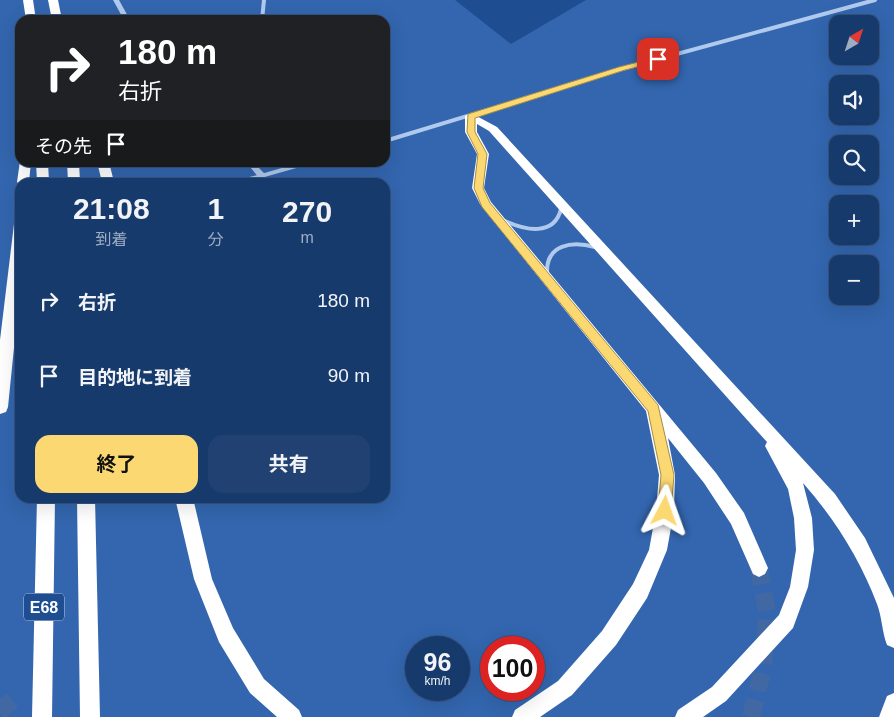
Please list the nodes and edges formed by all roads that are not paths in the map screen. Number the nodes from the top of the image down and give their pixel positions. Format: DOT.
graph roads {
  1 [pos="28,0"];
  2 [pos="53,0"];
  3 [pos="116,0"];
  4 [pos="264,0"];
  5 [pos="875,0"];
  6 [pos="30,15"];
  7 [pos="56,15"];
  8 [pos="124,15"];
  9 [pos="262,15"];
  10 [pos="471,116"];
  11 [pos="390,140"];
  12 [pos="254,167"];
  13 [pos="293,167"];
  14 [pos="262,176"];
  15 [pos="255,178"];
  16 [pos="560,201"];
  17 [pos="496,217"];
  18 [pos="604,252"];
  19 [pos="15,270"];
  20 [pos="548,280"];
  21 [pos="0,407"];
  22 [pos="654,409"];
  23 [pos="757,419"];
  24 [pos="46,503"];
  25 [pos="86,503"];
  26 [pos="185,503"];
  27 [pos="759,568"];
  28 [pos="894,638"];
  29 [pos="894,703"];
  30 [pos="42,717"];
  31 [pos="90,717"];
  32 [pos="292,717"];
  33 [pos="522,717"];
  34 [pos="685,717"];
  35 [pos="889,717"];
  1 -- 6 [label="highway"];
  2 -- 7 [label="highway"];
  3 -- 8 [label="street"];
  4 -- 9 [label="street"];
  5 -- 10 [label="street"];
  10 -- 11 [label="street"];
  10 -- 16 [label="highway"];
  10 -- 17 [label="highway"];
  12 -- 14 [label="street"];
  13 -- 14 [label="street"];
  14 -- 15 [label="street"];
  16 -- 17 [label="lane"];
  16 -- 18 [label="highway"];
  17 -- 20 [label="highway"];
  18 -- 20 [label="lane"];
  18 -- 23 [label="highway"];
  19 -- 21 [label="highway"];
  20 -- 22 [label="highway"];
  22 -- 27 [label="highway"];
  22 -- 33 [label="highway"];
  23 -- 28 [label="highway"];
  23 -- 34 [label="highway"];
  24 -- 30 [label="highway, E68"];
  25 -- 31 [label="highway, E68"];
  26 -- 32 [label="highway"];
  29 -- 35 [label="highway"];
}
